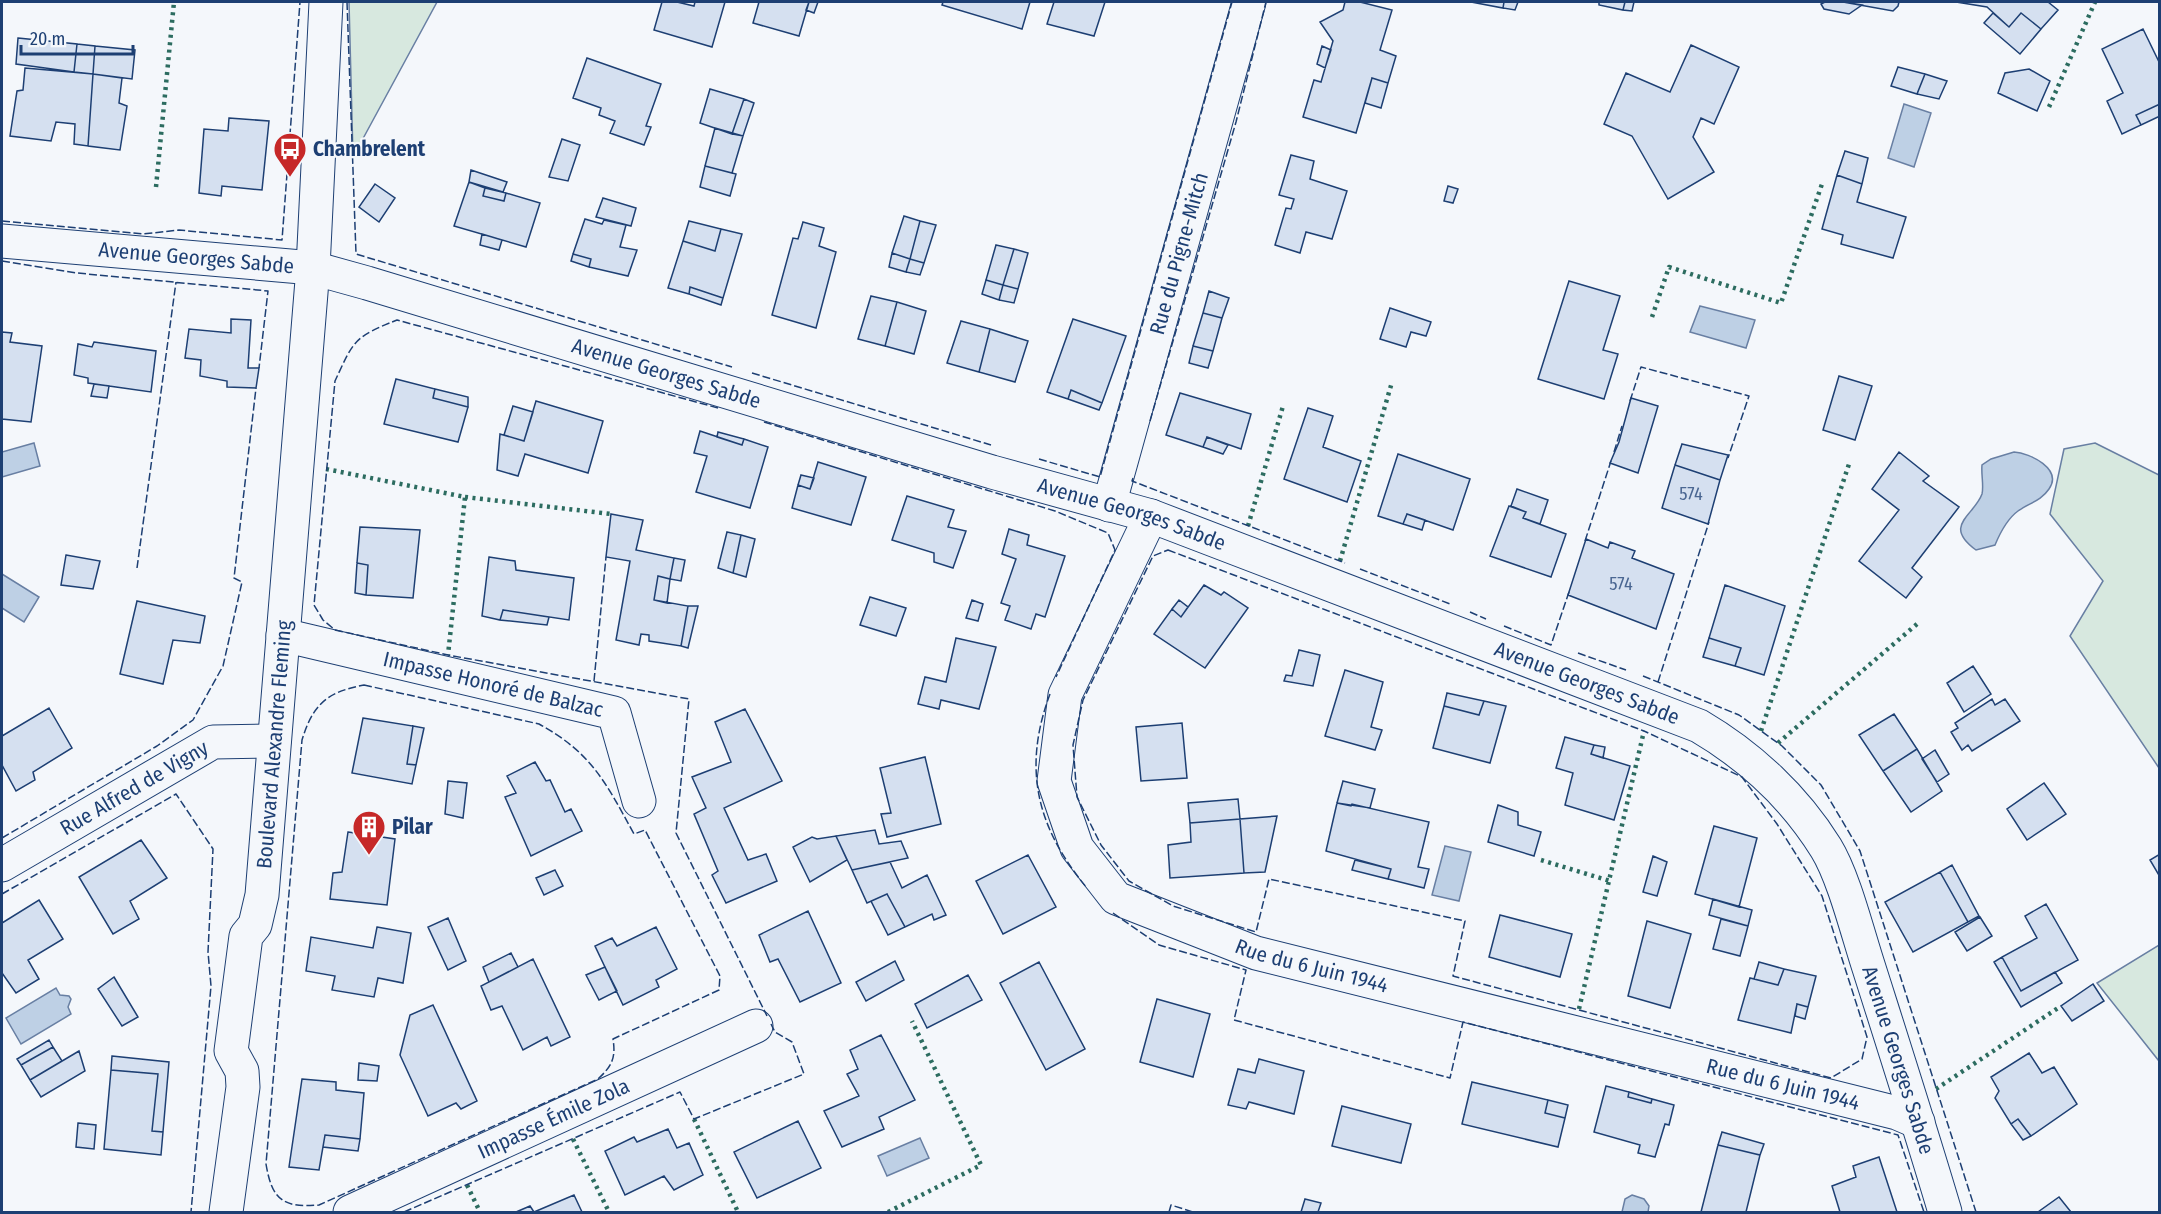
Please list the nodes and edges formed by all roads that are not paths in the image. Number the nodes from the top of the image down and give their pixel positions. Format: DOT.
graph roads {
  1 [pos="326,2"];
  2 [pos="1249,2"];
  3 [pos="2,241"];
  4 [pos="313,268"];
  5 [pos="1109,505"];
  6 [pos="1151,516"];
  7 [pos="283,635"];
  8 [pos="274,741"];
  9 [pos="639,801"];
  10 [pos="2,865"];
  11 [pos="756,1026"];
  12 [pos="1918,1122"];
  13 [pos="226,1212"];
  14 [pos="350,1212"];
  15 [pos="1945,1212"];
  1 -- 4 [label="street, Boulevard Alexandre Fleming"];
  2 -- 5 [label="street, Rue du Pigne-Mitch"];
  3 -- 4 [label="street, Avenue Georges Sabde"];
  4 -- 5 [label="street, Avenue Georges Sabde"];
  4 -- 7 [label="street, Boulevard Alexandre Fleming"];
  5 -- 6 [label="street, Avenue Georges Sabde"];
  6 -- 12 [label="street, Avenue Georges Sabde"];
  6 -- 12 [label="street, Rue du 6 Juin 1944"];
  7 -- 8 [label="street, Boulevard Alexandre Fleming"];
  7 -- 9 [label="street, Impasse Honoré de Balzac"];
  8 -- 10 [label="street, Rue Alfred de Vigny"];
  8 -- 13 [label="street, Boulevard Alexandre Fleming"];
  11 -- 14 [label="street, Impasse Émile Zola"];
  12 -- 15 [label="street, Avenue Georges Sabde"];
}
